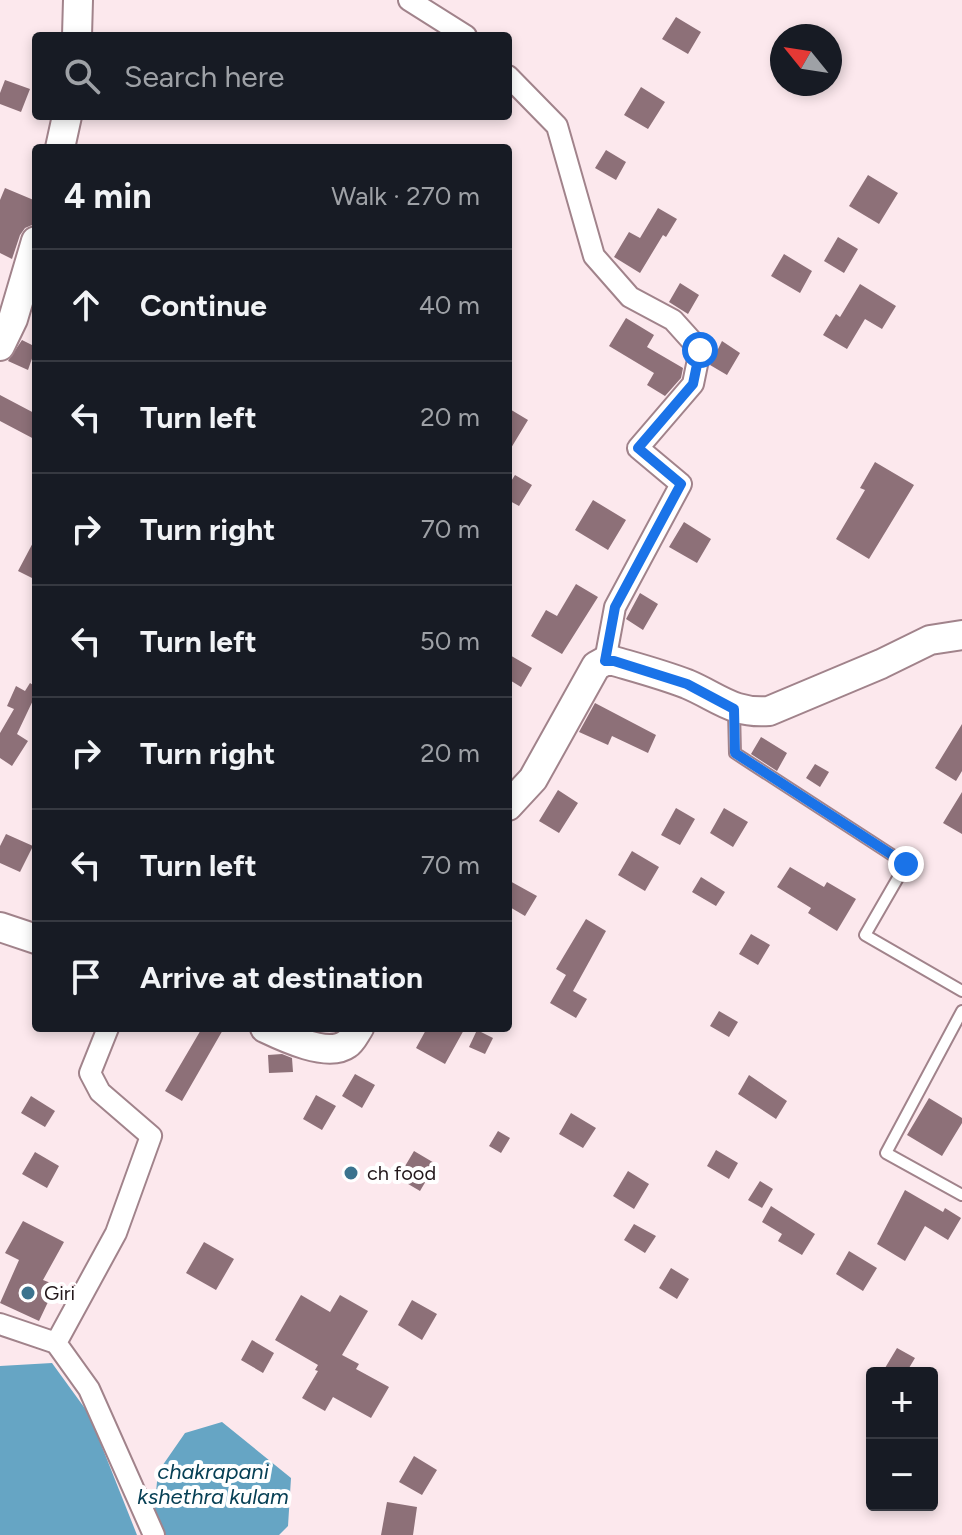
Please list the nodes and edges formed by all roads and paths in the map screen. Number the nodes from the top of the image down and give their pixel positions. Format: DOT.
graph roads {
  1 [pos="78,0"];
  2 [pos="409,0"];
  3 [pos="77,32"];
  4 [pos="460,32"];
  5 [pos="512,80"];
  6 [pos="66,120"];
  7 [pos="61,144"];
  8 [pos="32,255"];
  9 [pos="0,346"];
  10 [pos="962,635"];
  11 [pos="605,661"];
  12 [pos="734,709"];
  13 [pos="512,802"];
  14 [pos="0,927"];
  15 [pos="32,938"];
  16 [pos="962,991"];
  17 [pos="962,1011"];
  18 [pos="106,1032"];
  19 [pos="274,1032"];
  20 [pos="356,1032"];
  21 [pos="962,1195"];
  22 [pos="0,1324"];
  23 [pos="56,1343"];
  24 [pos="154,1535"];
  1 -- 3 [label="main road"];
  2 -- 4 [label="street"];
  5 -- 11 [label="street"];
  6 -- 7 [label="main road"];
  8 -- 9 [label="main road"];
  10 -- 12 [label="main road"];
  11 -- 12 [label="main road"];
  11 -- 13 [label="main road"];
  12 -- 16 [label="lane"];
  14 -- 15 [label="main road"];
  17 -- 21 [label="lane"];
  18 -- 23 [label="street"];
  19 -- 20 [label="main road"];
  22 -- 23 [label="street"];
  23 -- 24 [label="street"];
}
